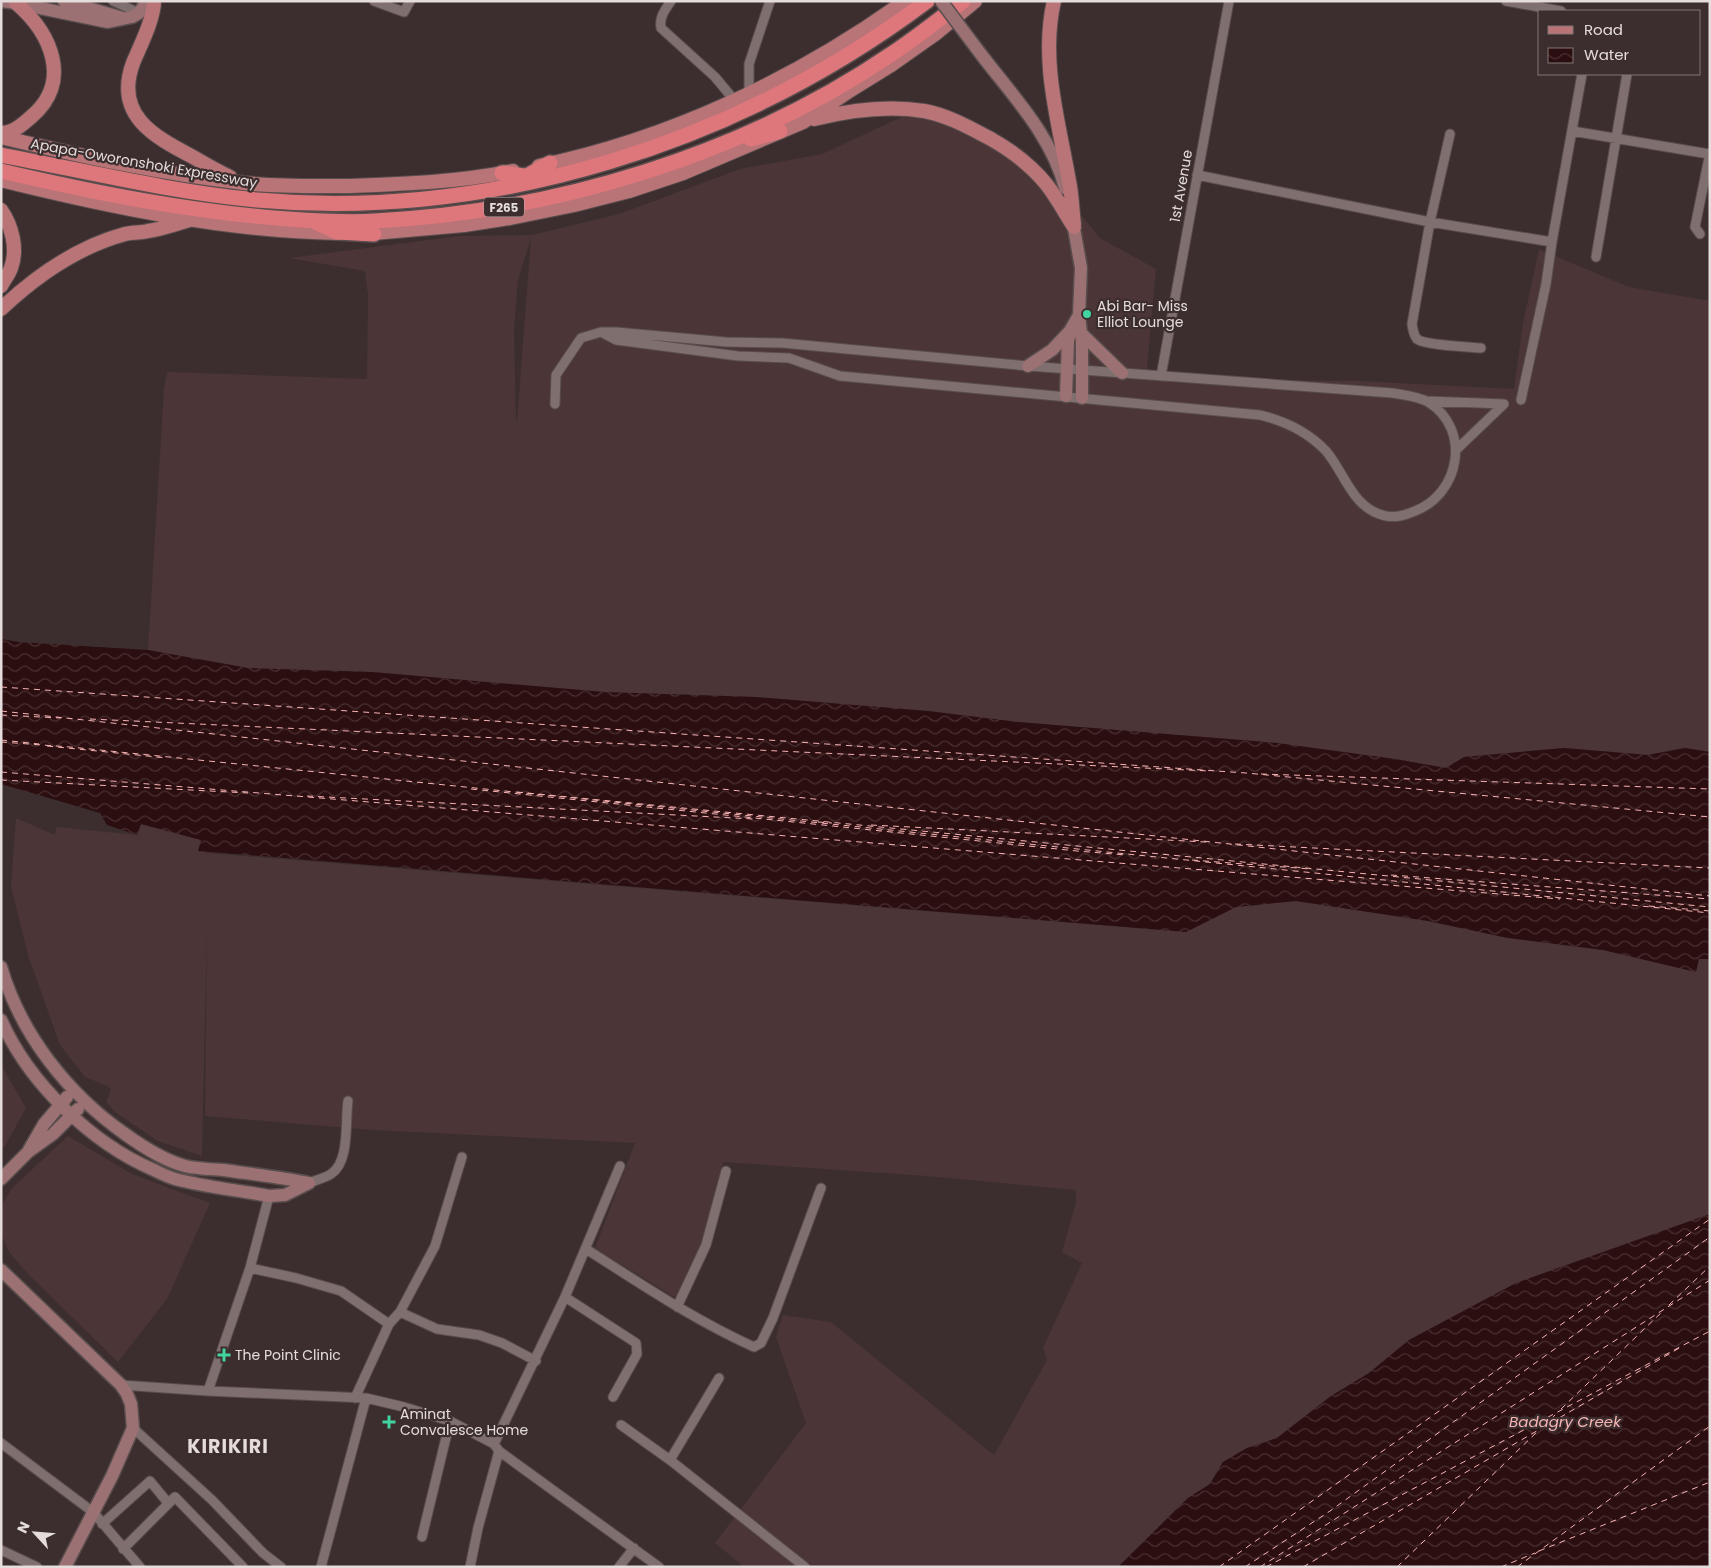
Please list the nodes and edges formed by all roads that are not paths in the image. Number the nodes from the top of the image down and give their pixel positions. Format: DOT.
graph roads {
  1 [pos="2,1"];
  2 [pos="64,1"];
  3 [pos="113,1"];
  4 [pos="147,1"];
  5 [pos="154,1"];
  6 [pos="374,1"];
  7 [pos="410,1"];
  8 [pos="671,1"];
  9 [pos="770,1"];
  10 [pos="905,1"];
  11 [pos="927,1"];
  12 [pos="942,1"];
  13 [pos="962,1"];
  14 [pos="975,1"];
  15 [pos="1054,1"];
  16 [pos="1229,1"];
  17 [pos="1506,1"];
  18 [pos="16,2"];
  19 [pos="1556,10"];
  20 [pos="139,12"];
  21 [pos="126,18"];
  22 [pos="1582,75"];
  23 [pos="1627,75"];
  24 [pos="749,94"];
  25 [pos="735,101"];
  26 [pos="803,122"];
  27 [pos="777,126"];
  28 [pos="1572,130"];
  29 [pos="1450,134"];
  30 [pos="1,135"];
  31 [pos="1615,139"];
  32 [pos="737,143"];
  33 [pos="1710,153"];
  34 [pos="1,155"];
  35 [pos="549,170"];
  36 [pos="1,172"];
  37 [pos="502,173"];
  38 [pos="1197,175"];
  39 [pos="525,177"];
  40 [pos="1,180"];
  41 [pos="244,183"];
  42 [pos="498,189"];
  43 [pos="1,210"];
  44 [pos="190,220"];
  45 [pos="1430,222"];
  46 [pos="314,227"];
  47 [pos="1074,227"];
  48 [pos="373,228"];
  49 [pos="1700,234"];
  50 [pos="1552,242"];
  51 [pos="1596,257"];
  52 [pos="1,286"];
  53 [pos="1,309"];
  54 [pos="1076,331"];
  55 [pos="601,332"];
  56 [pos="1480,348"];
  57 [pos="1028,366"];
  58 [pos="1068,369"];
  59 [pos="1083,369"];
  60 [pos="1122,372"];
  61 [pos="1161,376"];
  62 [pos="1066,396"];
  63 [pos="1082,398"];
  64 [pos="1521,400"];
  65 [pos="1426,401"];
  66 [pos="555,404"];
  67 [pos="1456,450"];
  68 [pos="1,967"];
  69 [pos="1,1020"];
  70 [pos="74,1090"];
  71 [pos="348,1101"];
  72 [pos="84,1102"];
  73 [pos="61,1104"];
  74 [pos="72,1115"];
  75 [pos="28,1152"];
  76 [pos="462,1157"];
  77 [pos="620,1166"];
  78 [pos="726,1170"];
  79 [pos="1,1179"];
  80 [pos="309,1183"];
  81 [pos="821,1188"];
  82 [pos="269,1196"];
  83 [pos="586,1249"];
  84 [pos="250,1268"];
  85 [pos="1,1270"];
  86 [pos="565,1297"];
  87 [pos="677,1307"];
  88 [pos="400,1312"];
  89 [pos="389,1324"];
  90 [pos="536,1361"];
  91 [pos="719,1378"];
  92 [pos="121,1385"];
  93 [pos="208,1392"];
  94 [pos="355,1398"];
  95 [pos="366,1398"];
  96 [pos="613,1398"];
  97 [pos="450,1421"];
  98 [pos="621,1426"];
  99 [pos="134,1428"];
  100 [pos="1,1443"];
  101 [pos="497,1447"];
  102 [pos="670,1460"];
  103 [pos="168,1503"];
  104 [pos="93,1512"];
  105 [pos="102,1524"];
  106 [pos="422,1537"];
  107 [pos="634,1548"];
  108 [pos="123,1549"];
  109 [pos="1,1550"];
  110 [pos="38,1567"];
  111 [pos="65,1567"];
  112 [pos="140,1567"];
  113 [pos="242,1567"];
  114 [pos="281,1567"];
  115 [pos="321,1567"];
  116 [pos="470,1567"];
  117 [pos="619,1567"];
  118 [pos="659,1567"];
  119 [pos="805,1567"];
  1 -- 18 [label="main road"];
  2 -- 21 [label="main road"];
  3 -- 20 [label="street"];
  4 -- 20 [label="main road"];
  5 -- 41 [label="main road"];
  6 -- 7 [label="street"];
  8 -- 25 [label="street"];
  9 -- 24 [label="street"];
  10 -- 24 [label="main road, Apapa-Oworonshoki Expressway"];
  11 -- 35 [label="highway, Apapa-Oworonshoki Expressway / F265"];
  12 -- 47 [label="main road, bridge"];
  13 -- 27 [label="highway, F265"];
  14 -- 26 [label="main road"];
  15 -- 47 [label="main road"];
  16 -- 38 [label="street, 1st Avenue"];
  17 -- 19 [label="street"];
  18 -- 21 [label="main road"];
  18 -- 30 [label="main road"];
  20 -- 21 [label="main road"];
  22 -- 28 [label="street"];
  23 -- 31 [label="street"];
  24 -- 25 [label="main road, Apapa-Oworonshoki Expressway"];
  25 -- 35 [label="main road, Apapa-Oworonshoki Expressway"];
  26 -- 27 [label="main road"];
  26 -- 47 [label="main road"];
  27 -- 32 [label="highway, F265"];
  27 -- 32 [label="highway"];
  28 -- 31 [label="street"];
  28 -- 50 [label="street"];
  29 -- 45 [label="street"];
  30 -- 41 [label="main road, Apapa-Oworonshoki Expressway"];
  31 -- 33 [label="street"];
  31 -- 51 [label="street"];
  32 -- 48 [label="highway, F265"];
  33 -- 49 [label="street"];
  34 -- 42 [label="highway, Apapa-Oworonshoki Expressway / F265"];
  35 -- 37 [label="main road, Apapa-Oworonshoki Expressway"];
  35 -- 39 [label="highway"];
  35 -- 42 [label="highway, Apapa-Oworonshoki Expressway / F265"];
  36 -- 46 [label="highway, F265"];
  37 -- 39 [label="highway"];
  37 -- 41 [label="main road, Apapa-Oworonshoki Expressway"];
  38 -- 45 [label="street"];
  38 -- 61 [label="street, 1st Avenue"];
  39 -- 42 [label="highway"];
  40 -- 44 [label="main road"];
  43 -- 52 [label="main road"];
  44 -- 46 [label="main road"];
  44 -- 53 [label="main road"];
  45 -- 50 [label="street"];
  45 -- 56 [label="street"];
  46 -- 48 [label="highway, F265"];
  46 -- 48 [label="highway"];
  47 -- 54 [label="main road"];
  50 -- 64 [label="street"];
  54 -- 57 [label="main road"];
  54 -- 58 [label="main road"];
  54 -- 59 [label="main road"];
  54 -- 60 [label="main road"];
  55 -- 57 [label="street"];
  55 -- 62 [label="street"];
  55 -- 66 [label="street"];
  57 -- 58 [label="street"];
  58 -- 59 [label="street"];
  58 -- 62 [label="main road"];
  59 -- 60 [label="street"];
  59 -- 63 [label="main road"];
  60 -- 61 [label="street"];
  61 -- 65 [label="street"];
  62 -- 63 [label="street"];
  63 -- 67 [label="street"];
  65 -- 67 [label="street"];
  65 -- 67 [label="street"];
  68 -- 70 [label="main road"];
  69 -- 73 [label="main road"];
  70 -- 72 [label="main road"];
  70 -- 73 [label="main road"];
  71 -- 80 [label="street"];
  72 -- 74 [label="main road"];
  72 -- 80 [label="main road"];
  73 -- 74 [label="main road"];
  73 -- 75 [label="main road"];
  74 -- 75 [label="main road"];
  74 -- 82 [label="main road"];
  75 -- 79 [label="main road"];
  76 -- 88 [label="street"];
  77 -- 83 [label="street"];
  78 -- 87 [label="street"];
  80 -- 82 [label="main road"];
  81 -- 87 [label="street"];
  82 -- 84 [label="street"];
  83 -- 86 [label="street"];
  83 -- 87 [label="street"];
  84 -- 89 [label="street"];
  84 -- 93 [label="street"];
  85 -- 92 [label="main road"];
  86 -- 90 [label="street"];
  86 -- 96 [label="street"];
  88 -- 89 [label="street"];
  88 -- 90 [label="street"];
  89 -- 94 [label="street"];
  90 -- 101 [label="street"];
  91 -- 102 [label="street"];
  92 -- 93 [label="street"];
  92 -- 99 [label="main road"];
  93 -- 94 [label="street"];
  94 -- 95 [label="street"];
  95 -- 97 [label="street"];
  95 -- 115 [label="street"];
  97 -- 101 [label="street"];
  97 -- 106 [label="street"];
  98 -- 102 [label="street"];
  99 -- 104 [label="main road"];
  99 -- 114 [label="street"];
  100 -- 104 [label="street"];
  101 -- 107 [label="street"];
  101 -- 116 [label="street"];
  102 -- 119 [label="street"];
  103 -- 105 [label="street"];
  103 -- 108 [label="street"];
  103 -- 113 [label="street"];
  104 -- 105 [label="street"];
  104 -- 111 [label="main road"];
  105 -- 108 [label="street"];
  107 -- 117 [label="street"];
  107 -- 118 [label="street"];
  108 -- 112 [label="street"];
  109 -- 110 [label="street"];
}
